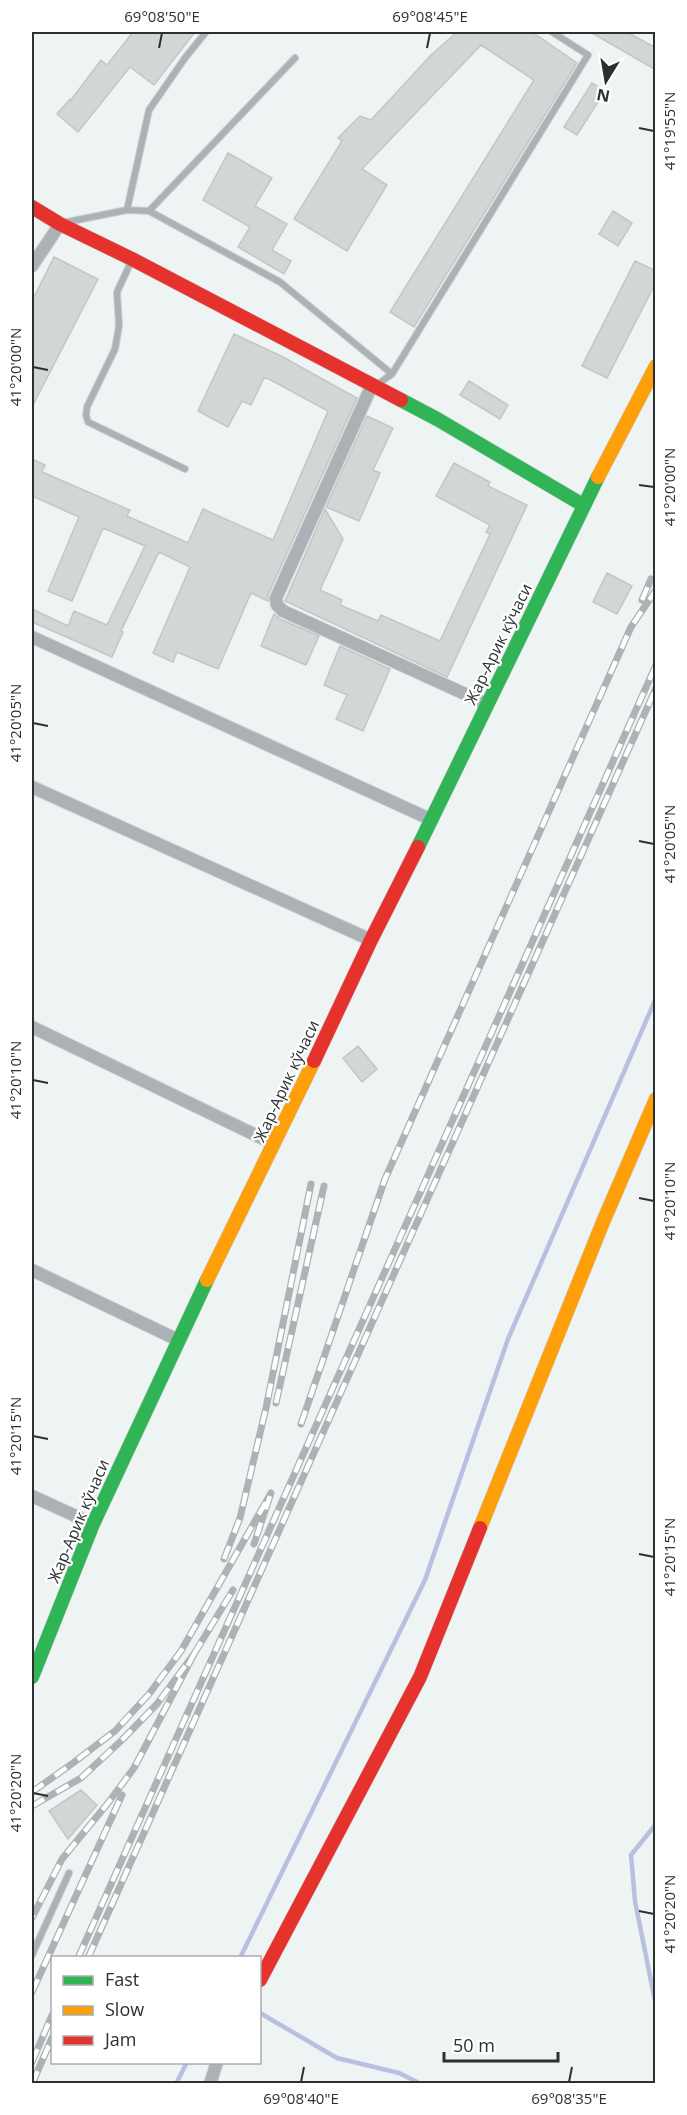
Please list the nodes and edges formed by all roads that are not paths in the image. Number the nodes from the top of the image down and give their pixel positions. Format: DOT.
graph roads {
  1 [pos="207,32"];
  2 [pos="552,32"];
  3 [pos="295,58"];
  4 [pos="32,207"];
  5 [pos="127,210"];
  6 [pos="149,211"];
  7 [pos="60,224"];
  8 [pos="132,259"];
  9 [pos="32,266"];
  10 [pos="656,366"];
  11 [pos="392,374"];
  12 [pos="373,385"];
  13 [pos="185,469"];
  14 [pos="583,505"];
  15 [pos="32,637"];
  16 [pos="487,704"];
  17 [pos="32,788"];
  18 [pos="432,820"];
  19 [pos="371,940"];
  20 [pos="32,1027"];
  21 [pos="656,1099"];
  22 [pos="274,1144"];
  23 [pos="32,1270"];
  24 [pos="178,1340"];
  25 [pos="32,1496"];
  26 [pos="93,1524"];
  27 [pos="36,1650"];
  28 [pos="32,1677"];
  29 [pos="69,1873"];
  30 [pos="32,1955"];
  31 [pos="261,1978"];
  32 [pos="216,2064"];
  33 [pos="210,2084"];
  1 -- 5 [label="lane"];
  2 -- 11 [label="lane"];
  3 -- 6 [label="lane"];
  4 -- 7 [label="main road"];
  5 -- 6 [label="lane"];
  5 -- 7 [label="lane"];
  6 -- 11 [label="lane"];
  7 -- 8 [label="main road"];
  7 -- 9 [label="street"];
  8 -- 12 [label="main road"];
  8 -- 13 [label="lane"];
  10 -- 14 [label="main road, Жар-Арик кўчаси"];
  11 -- 12 [label="lane"];
  12 -- 14 [label="main road"];
  12 -- 16 [label="street"];
  14 -- 16 [label="main road, Жар-Арик кўчаси"];
  15 -- 18 [label="street"];
  16 -- 18 [label="main road, Жар-Арик кўчаси"];
  17 -- 19 [label="street"];
  18 -- 19 [label="main road, Жар-Арик кўчаси"];
  19 -- 22 [label="main road, Жар-Арик кўчаси"];
  20 -- 22 [label="street"];
  21 -- 31 [label="main road"];
  22 -- 24 [label="main road, Жар-Арик кўчаси"];
  23 -- 24 [label="street"];
  24 -- 26 [label="main road, Жар-Арик кўчаси"];
  25 -- 26 [label="street"];
  26 -- 27 [label="main road, Жар-Арик кўчаси"];
  27 -- 28 [label="main road, Жар-Арик кўчаси"];
  29 -- 30 [label="lane"];
  32 -- 33 [label="street"];
}
